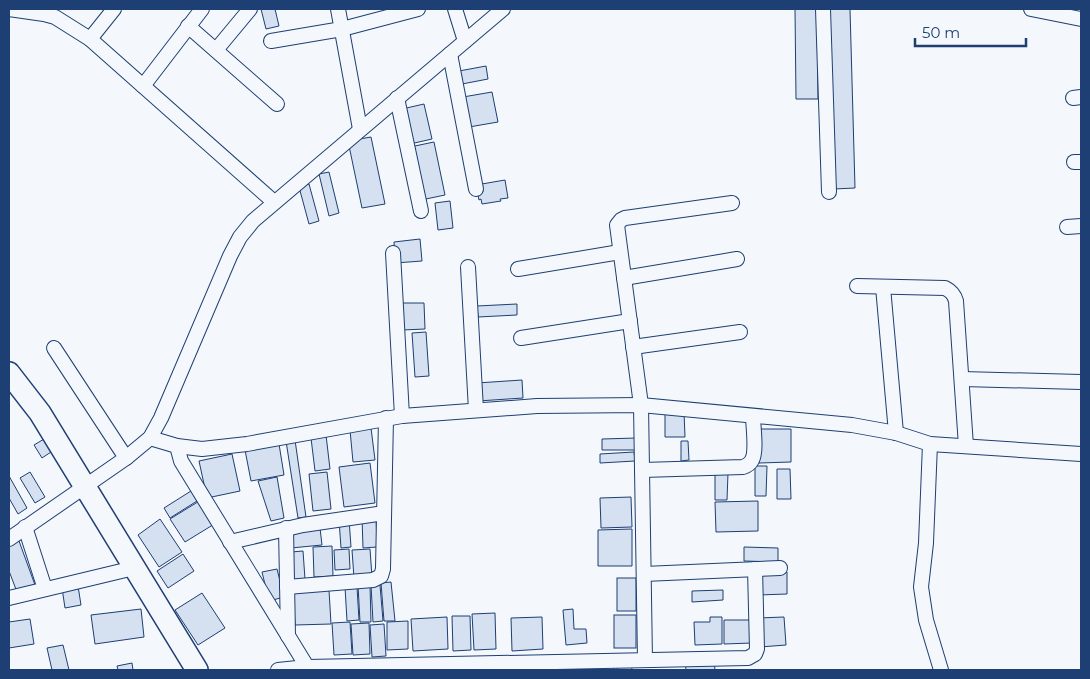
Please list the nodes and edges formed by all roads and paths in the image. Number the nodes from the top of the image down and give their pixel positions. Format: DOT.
graph roads {
  1 [pos="9,9"];
  2 [pos="114,9"];
  3 [pos="202,9"];
  4 [pos="250,9"];
  5 [pos="338,9"];
  6 [pos="418,9"];
  7 [pos="455,9"];
  8 [pos="503,9"];
  9 [pos="823,9"];
  10 [pos="1031,9"];
  11 [pos="1081,19"];
  12 [pos="188,26"];
  13 [pos="342,29"];
  14 [pos="90,39"];
  15 [pos="271,41"];
  16 [pos="465,41"];
  17 [pos="216,50"];
  18 [pos="450,54"];
  19 [pos="143,86"];
  20 [pos="397,98"];
  21 [pos="277,104"];
  22 [pos="360,130"];
  23 [pos="476,189"];
  24 [pos="829,192"];
  25 [pos="274,202"];
  26 [pos="732,203"];
  27 [pos="421,211"];
  28 [pos="1081,226"];
  29 [pos="1067,227"];
  30 [pos="620,252"];
  31 [pos="393,253"];
  32 [pos="737,260"];
  33 [pos="468,267"];
  34 [pos="518,269"];
  35 [pos="624,278"];
  36 [pos="856,286"];
  37 [pos="883,287"];
  38 [pos="630,322"];
  39 [pos="740,332"];
  40 [pos="520,338"];
  41 [pos="633,347"];
  42 [pos="54,348"];
  43 [pos="9,373"];
  44 [pos="962,379"];
  45 [pos="1081,382"];
  46 [pos="641,405"];
  47 [pos="476,410"];
  48 [pos="402,416"];
  49 [pos="753,416"];
  50 [pos="386,418"];
  51 [pos="896,433"];
  52 [pos="150,438"];
  53 [pos="930,444"];
  54 [pos="176,446"];
  55 [pos="966,446"];
  56 [pos="1081,454"];
  57 [pos="126,458"];
  58 [pos="642,470"];
  59 [pos="84,488"];
  60 [pos="384,513"];
  61 [pos="25,527"];
  62 [pos="286,528"];
  63 [pos="9,538"];
  64 [pos="230,542"];
  65 [pos="134,568"];
  66 [pos="780,568"];
  67 [pos="755,569"];
  68 [pos="644,574"];
  69 [pos="287,588"];
  70 [pos="45,589"];
  71 [pos="9,598"];
  72 [pos="288,637"];
  73 [pos="645,660"];
  74 [pos="308,669"];
  75 [pos="197,670"];
  76 [pos="278,670"];
  77 [pos="941,670"];
  1 -- 14 [label="street"];
  2 -- 14 [label="street"];
  3 -- 12 [label="street"];
  4 -- 17 [label="street"];
  5 -- 13 [label="street"];
  6 -- 13 [label="street"];
  7 -- 16 [label="street"];
  8 -- 16 [label="street"];
  9 -- 24 [label="street"];
  10 -- 11 [label="street"];
  12 -- 17 [label="street"];
  12 -- 19 [label="street"];
  13 -- 15 [label="street"];
  13 -- 22 [label="street"];
  14 -- 19 [label="street"];
  16 -- 18 [label="street"];
  17 -- 21 [label="street"];
  18 -- 20 [label="street"];
  18 -- 23 [label="street"];
  19 -- 25 [label="street"];
  20 -- 22 [label="street"];
  20 -- 27 [label="street"];
  22 -- 25 [label="street"];
  25 -- 52 [label="street"];
  26 -- 30 [label="street"];
  28 -- 29 [label="street"];
  30 -- 34 [label="street"];
  30 -- 35 [label="street"];
  31 -- 48 [label="street"];
  32 -- 35 [label="street"];
  33 -- 47 [label="street"];
  35 -- 38 [label="street"];
  36 -- 37 [label="street"];
  37 -- 44 [label="street"];
  37 -- 51 [label="street"];
  38 -- 40 [label="street"];
  38 -- 41 [label="street"];
  39 -- 41 [label="street"];
  41 -- 46 [label="street"];
  42 -- 57 [label="street"];
  43 -- 59 [label="main road"];
  44 -- 45 [label="street"];
  44 -- 55 [label="street"];
  46 -- 47 [label="street"];
  46 -- 49 [label="street"];
  46 -- 58 [label="street"];
  47 -- 48 [label="street"];
  48 -- 50 [label="street"];
  49 -- 51 [label="street"];
  49 -- 58 [label="street"];
  50 -- 54 [label="street"];
  50 -- 60 [label="street"];
  51 -- 53 [label="street"];
  52 -- 54 [label="street"];
  52 -- 57 [label="street"];
  53 -- 55 [label="street"];
  53 -- 77 [label="street"];
  54 -- 64 [label="street"];
  55 -- 56 [label="street"];
  57 -- 59 [label="street"];
  58 -- 68 [label="street"];
  59 -- 61 [label="street"];
  59 -- 65 [label="main road"];
  60 -- 62 [label="street"];
  60 -- 69 [label="street"];
  61 -- 63 [label="street"];
  61 -- 70 [label="street"];
  62 -- 64 [label="street"];
  62 -- 69 [label="street"];
  64 -- 72 [label="street"];
  65 -- 70 [label="street"];
  65 -- 75 [label="main road"];
  66 -- 67 [label="street"];
  67 -- 68 [label="street"];
  67 -- 73 [label="street"];
  68 -- 73 [label="street"];
  69 -- 72 [label="street"];
  70 -- 71 [label="street"];
  72 -- 74 [label="street"];
  73 -- 74 [label="street"];
  74 -- 76 [label="street"];
}
